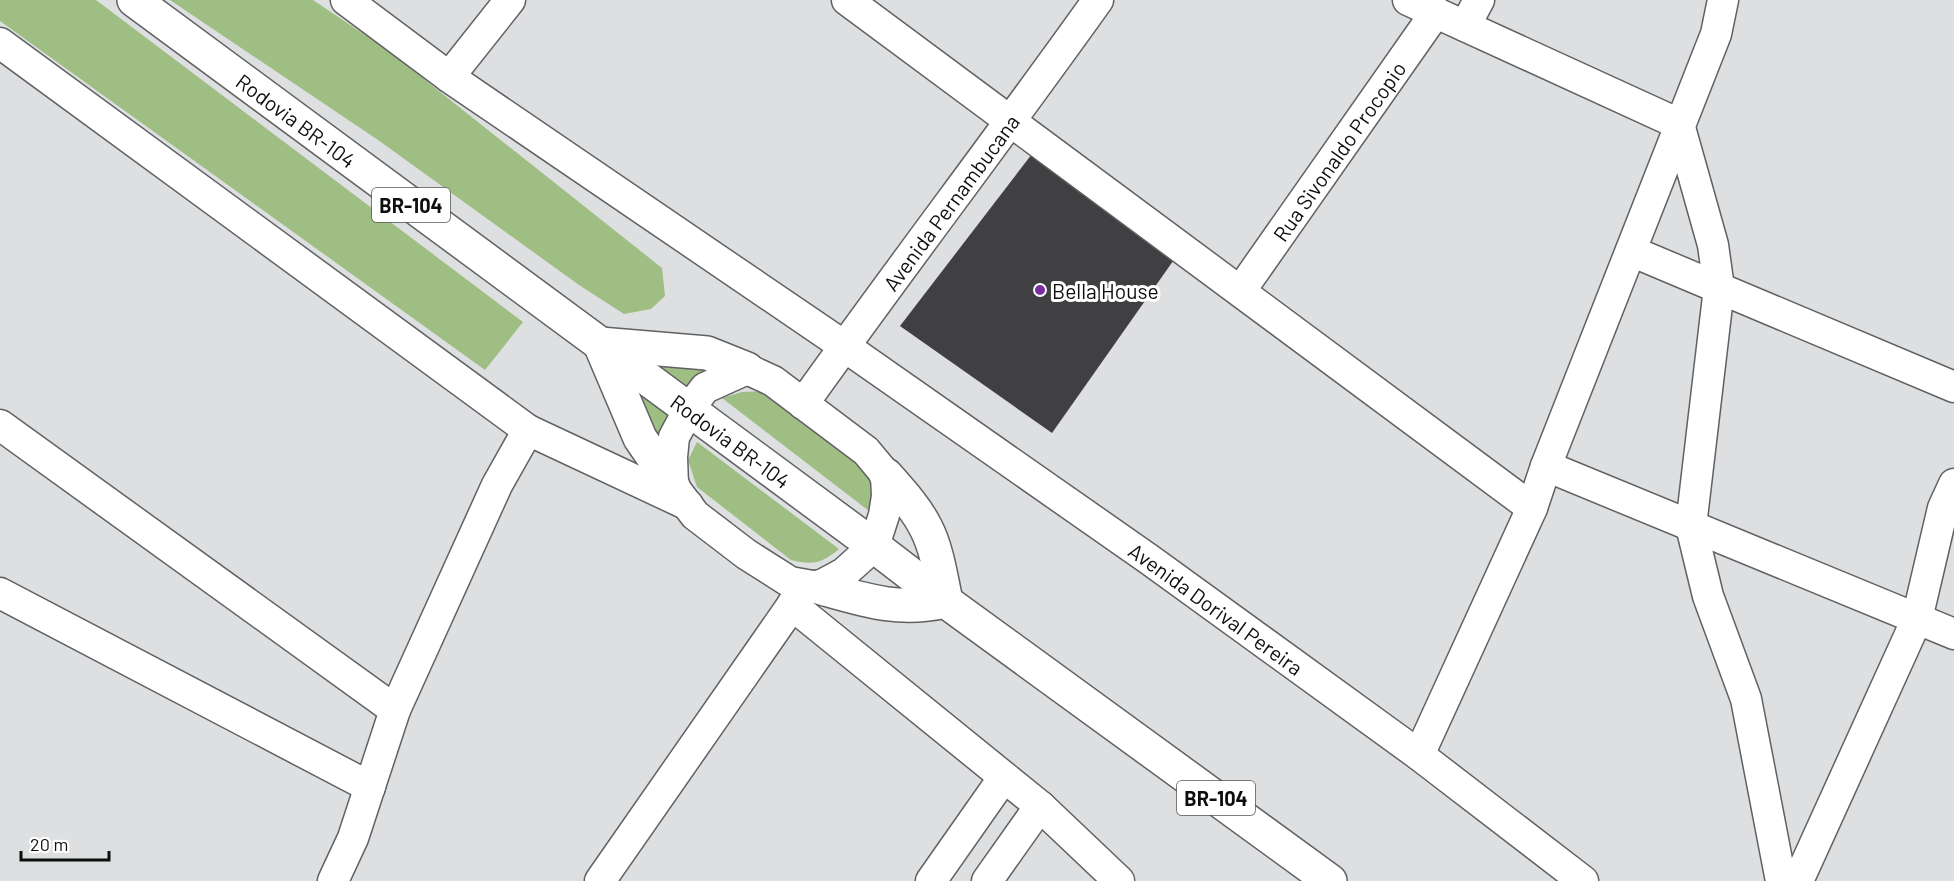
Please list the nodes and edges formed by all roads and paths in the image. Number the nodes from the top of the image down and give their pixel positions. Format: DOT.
graph roads {
  1 [pos="134,0"];
  2 [pos="346,0"];
  3 [pos="510,0"];
  4 [pos="847,0"];
  5 [pos="1098,0"];
  6 [pos="1408,0"];
  7 [pos="1479,0"];
  8 [pos="1723,0"];
  9 [pos="1436,12"];
  10 [pos="1465,26"];
  11 [pos="0,43"];
  12 [pos="449,77"];
  13 [pos="1012,121"];
  14 [pos="1679,124"];
  15 [pos="1631,251"];
  16 [pos="1719,288"];
  17 [pos="1241,290"];
  18 [pos="600,344"];
  19 [pos="844,346"];
  20 [pos="747,369"];
  21 [pos="1954,387"];
  22 [pos="803,404"];
  23 [pos="688,409"];
  24 [pos="0,425"];
  25 [pos="528,430"];
  26 [pos="1546,466"];
  27 [pos="886,475"];
  28 [pos="1954,484"];
  29 [pos="680,496"];
  30 [pos="1532,508"];
  31 [pos="1691,526"];
  32 [pos="874,546"];
  33 [pos="805,592"];
  34 [pos="0,593"];
  35 [pos="946,601"];
  36 [pos="1917,619"];
  37 [pos="1954,634"];
  38 [pos="395,710"];
  39 [pos="1419,755"];
  40 [pos="1004,777"];
  41 [pos="370,787"];
  42 [pos="1040,806"];
  43 [pos="333,881"];
  44 [pos="600,881"];
  45 [pos="930,881"];
  46 [pos="987,881"];
  47 [pos="1119,881"];
  48 [pos="1330,881"];
  49 [pos="1583,881"];
  50 [pos="1781,881"];
  51 [pos="1798,881"];
  1 -- 18 [label="highway, Rodovia BR-104 / BR-104"];
  2 -- 12 [label="street, Avenida Dorival Pereira"];
  3 -- 12 [label="street"];
  4 -- 13 [label="street"];
  5 -- 13 [label="street, Avenida Pernambucana"];
  6 -- 9 [label="street"];
  7 -- 10 [label="street"];
  8 -- 14 [label="street"];
  9 -- 10 [label="street"];
  9 -- 17 [label="street, Rua Sivonaldo Procopio"];
  10 -- 14 [label="street"];
  11 -- 25 [label="street"];
  12 -- 19 [label="street, Avenida Dorival Pereira"];
  13 -- 17 [label="street"];
  13 -- 19 [label="street, Avenida Pernambucana"];
  14 -- 15 [label="street"];
  14 -- 16 [label="street"];
  15 -- 16 [label="street"];
  15 -- 26 [label="street"];
  16 -- 21 [label="street"];
  16 -- 31 [label="street"];
  17 -- 30 [label="street"];
  18 -- 20 [label="highway"];
  18 -- 23 [label="highway, Rodovia BR-104 / BR-104"];
  18 -- 29 [label="highway"];
  19 -- 22 [label="street, Avenida Pernambucana"];
  19 -- 39 [label="street, Avenida Dorival Pereira"];
  20 -- 22 [label="street"];
  20 -- 23 [label="street"];
  22 -- 27 [label="street"];
  23 -- 29 [label="street"];
  23 -- 32 [label="highway, Rodovia BR-104 / BR-104"];
  24 -- 38 [label="street"];
  25 -- 29 [label="street"];
  25 -- 38 [label="street"];
  26 -- 30 [label="street"];
  26 -- 31 [label="street"];
  27 -- 32 [label="street"];
  27 -- 35 [label="highway"];
  28 -- 36 [label="street"];
  29 -- 33 [label="street"];
  30 -- 39 [label="street"];
  31 -- 36 [label="street"];
  31 -- 50 [label="street"];
  32 -- 33 [label="street"];
  32 -- 35 [label="highway, Rodovia BR-104 / BR-104"];
  33 -- 35 [label="highway"];
  33 -- 40 [label="street"];
  33 -- 44 [label="street"];
  34 -- 41 [label="street"];
  35 -- 48 [label="highway, Rodovia BR-104 / BR-104"];
  36 -- 37 [label="street"];
  36 -- 51 [label="street"];
  38 -- 41 [label="street"];
  39 -- 49 [label="street, Avenida Dorival Pereira"];
  40 -- 42 [label="street"];
  40 -- 45 [label="street"];
  41 -- 43 [label="street"];
  42 -- 46 [label="street"];
  42 -- 47 [label="street"];
}
